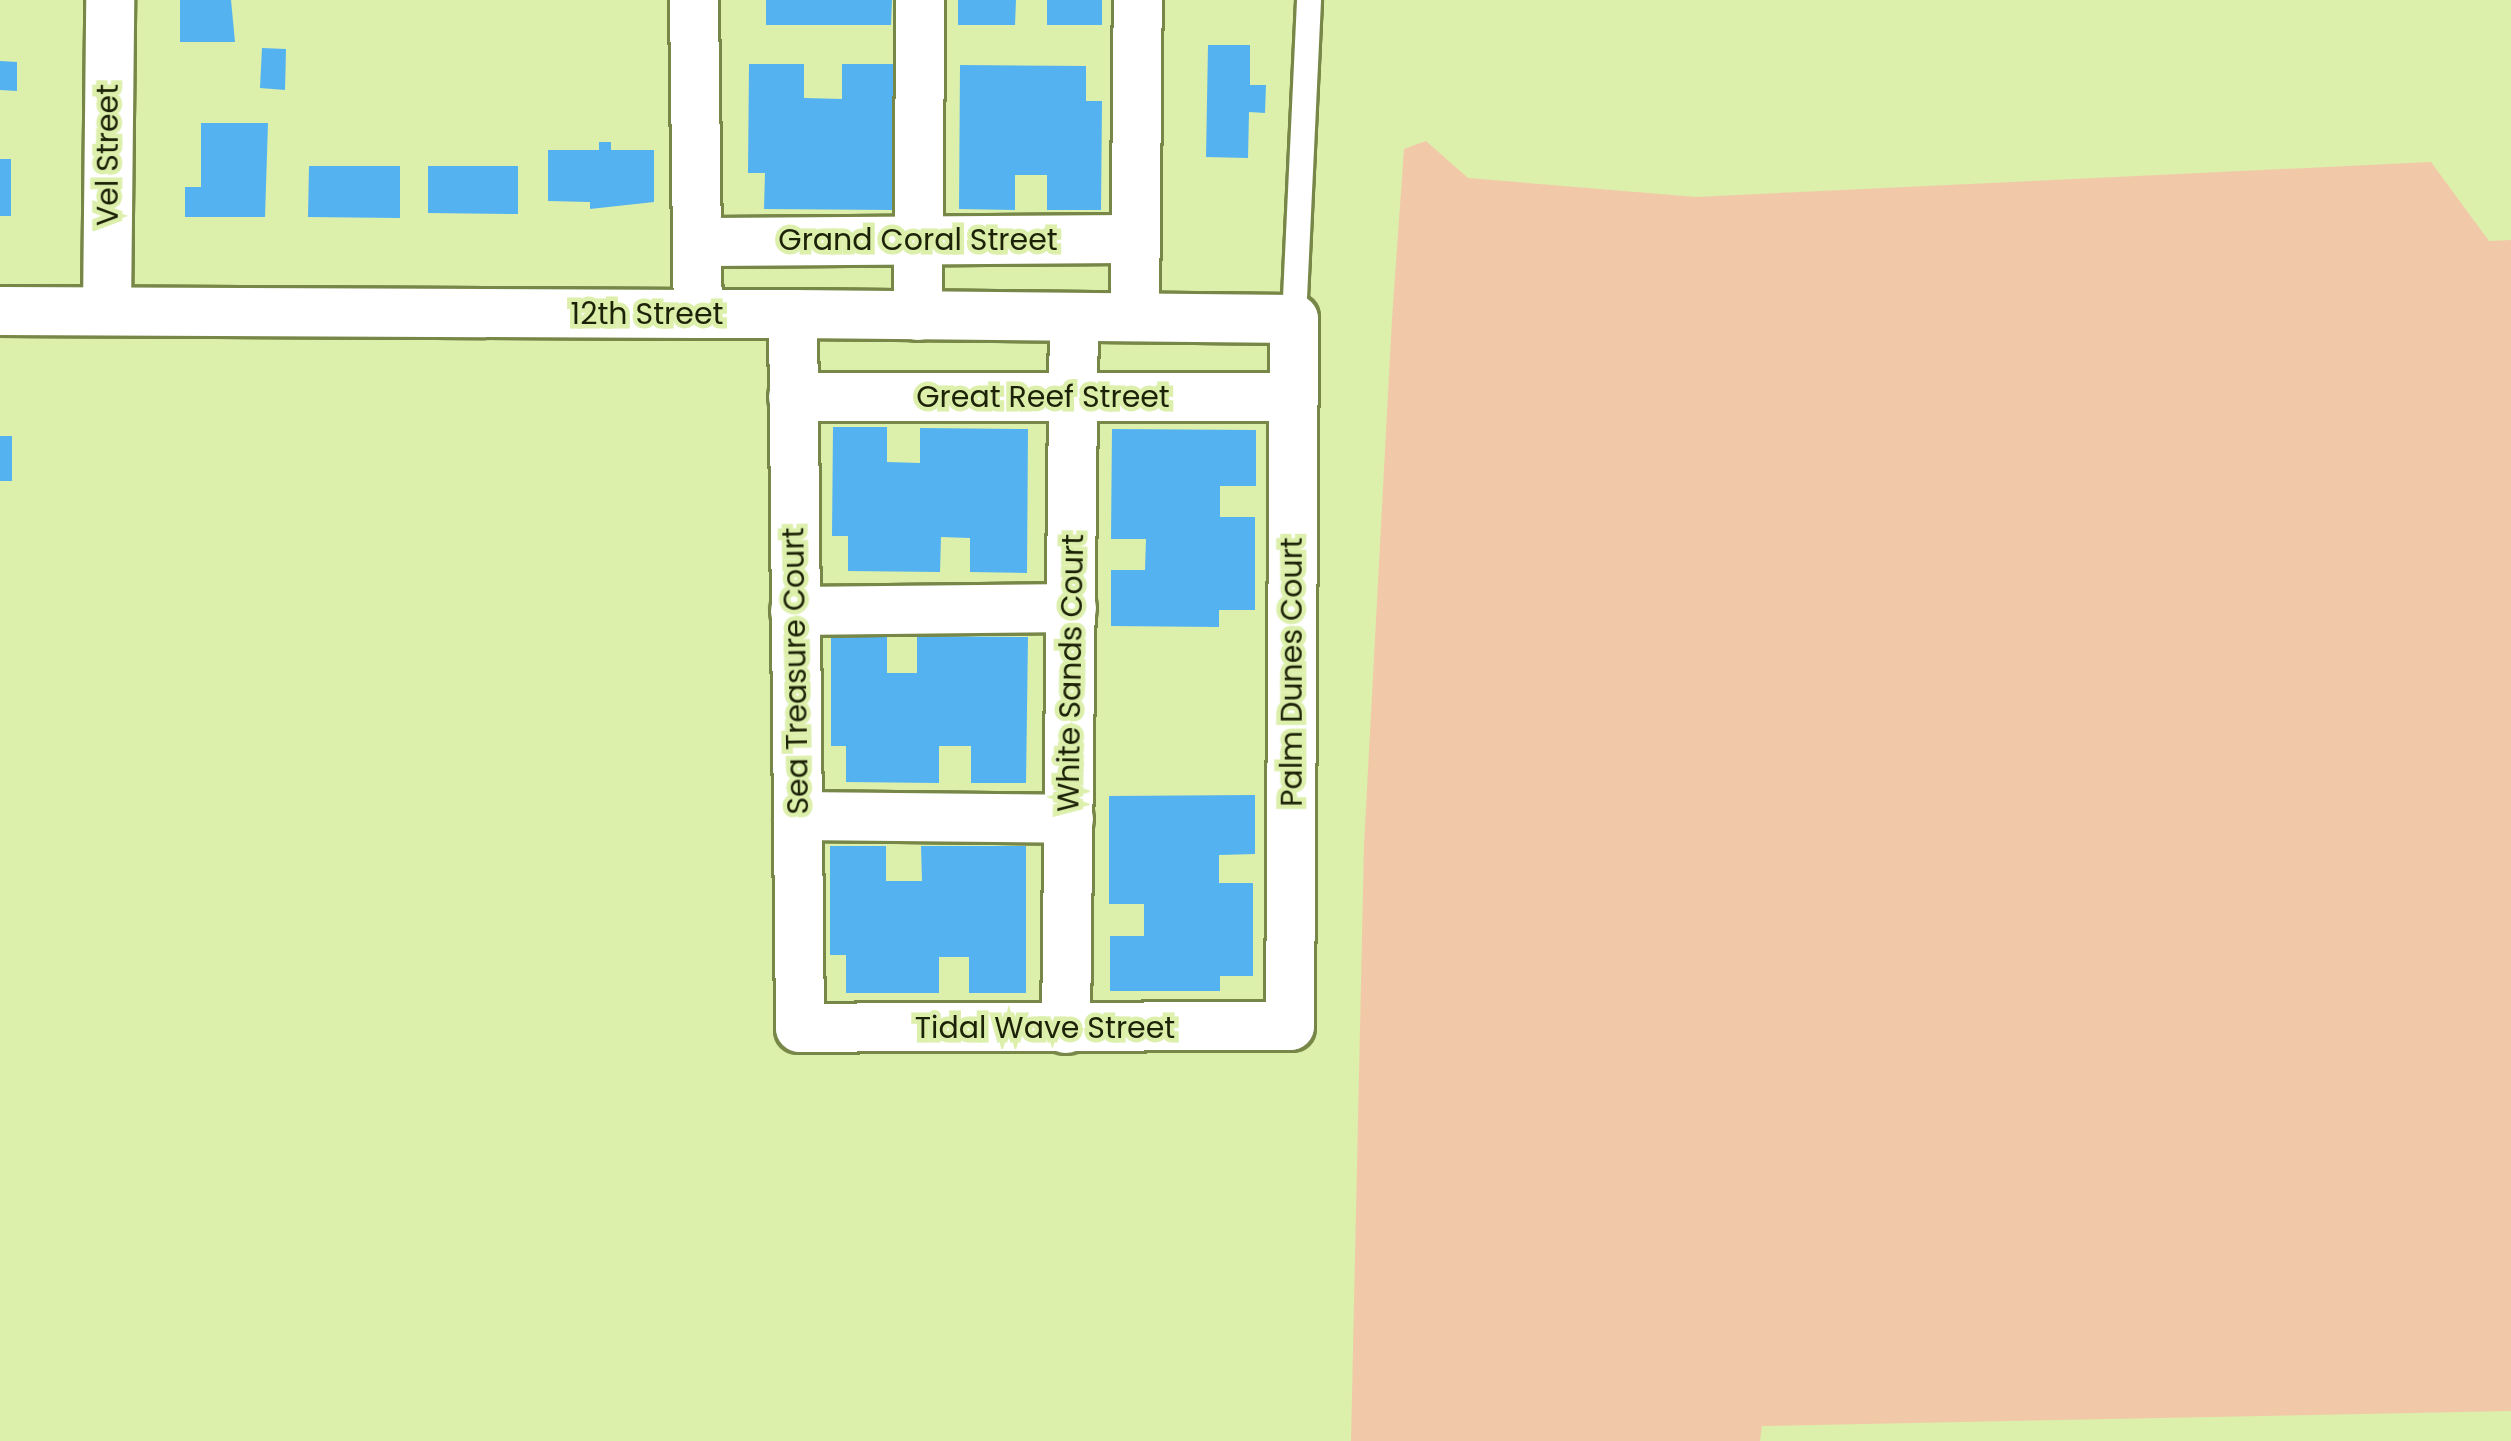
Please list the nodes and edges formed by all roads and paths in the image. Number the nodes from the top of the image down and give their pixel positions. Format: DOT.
graph roads {
  1 [pos="110,0"];
  2 [pos="694,0"];
  3 [pos="920,0"];
  4 [pos="1138,0"];
  5 [pos="1310,0"];
  6 [pos="1136,239"];
  7 [pos="918,240"];
  8 [pos="700,242"];
  9 [pos="0,311"];
  10 [pos="107,311"];
  11 [pos="698,314"];
  12 [pos="793,314"];
  13 [pos="918,316"];
  14 [pos="1074,317"];
  15 [pos="1135,317"];
  16 [pos="1294,319"];
  17 [pos="793,397"];
  18 [pos="1293,397"];
  19 [pos="1076,398"];
  20 [pos="1072,608"];
  21 [pos="794,611"];
  22 [pos="798,815"];
  23 [pos="1069,819"];
  24 [pos="1290,1026"];
  25 [pos="800,1028"];
  26 [pos="1066,1029"];
  1 -- 10 [label="street, Vel Street"];
  2 -- 8 [label="street"];
  3 -- 7 [label="street"];
  4 -- 6 [label="street"];
  5 -- 16 [label="lane"];
  6 -- 7 [label="street, Grand Coral Street"];
  6 -- 15 [label="street"];
  7 -- 8 [label="street, Grand Coral Street"];
  7 -- 13 [label="street"];
  8 -- 11 [label="street"];
  9 -- 10 [label="street, 12th Street"];
  10 -- 11 [label="street, 12th Street"];
  11 -- 12 [label="street, 12th Street"];
  12 -- 13 [label="street, 12th Street"];
  12 -- 17 [label="street, Sea Treasure Court"];
  13 -- 14 [label="street, 12th Street"];
  14 -- 15 [label="street, 12th Street"];
  14 -- 19 [label="street, White Sands Court"];
  15 -- 16 [label="street, 12th Street"];
  16 -- 18 [label="street, Palm Dunes Court"];
  17 -- 19 [label="street, Great Reef Street"];
  17 -- 21 [label="street, Sea Treasure Court"];
  18 -- 19 [label="street, Great Reef Street"];
  18 -- 24 [label="street, Palm Dunes Court"];
  19 -- 20 [label="street, White Sands Court"];
  20 -- 21 [label="street"];
  20 -- 23 [label="street, White Sands Court"];
  21 -- 22 [label="street, Sea Treasure Court"];
  22 -- 23 [label="street"];
  22 -- 25 [label="street, Sea Treasure Court"];
  23 -- 26 [label="street, White Sands Court"];
  24 -- 26 [label="street, Tidal Wave Street"];
  25 -- 26 [label="street, Tidal Wave Street"];
}
